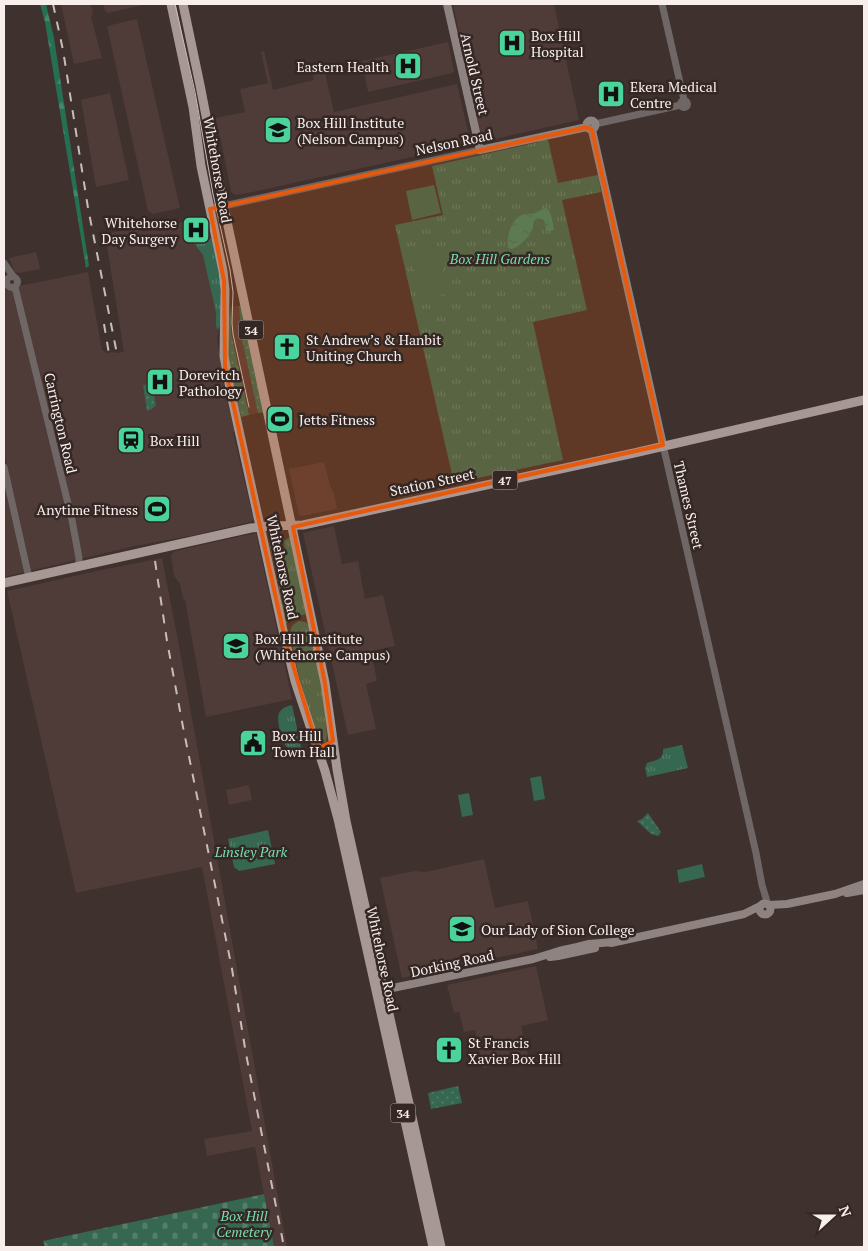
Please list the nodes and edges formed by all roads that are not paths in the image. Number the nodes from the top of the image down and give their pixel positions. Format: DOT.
graph roads {
  1 [pos="171,4"];
  2 [pos="182,4"];
  3 [pos="447,4"];
  4 [pos="662,4"];
  5 [pos="591,127"];
  6 [pos="480,150"];
  7 [pos="224,206"];
  8 [pos="210,209"];
  9 [pos="4,263"];
  10 [pos="4,269"];
  11 [pos="7,280"];
  12 [pos="864,400"];
  13 [pos="663,446"];
  14 [pos="4,467"];
  15 [pos="293,525"];
  16 [pos="260,527"];
  17 [pos="79,567"];
  18 [pos="29,578"];
  19 [pos="4,583"];
  20 [pos="333,741"];
  21 [pos="318,749"];
  22 [pos="864,884"];
  23 [pos="864,890"];
  24 [pos="835,894"];
  25 [pos="765,908"];
  26 [pos="380,991"];
  27 [pos="433,1247"];
  28 [pos="441,1247"];
  1 -- 8 [label="main road, Whitehorse Road / 34"];
  2 -- 7 [label="main road, Whitehorse Road / 34"];
  3 -- 6 [label="main road, Arnold Street"];
  4 -- 5 [label="street, Nelson Road"];
  5 -- 6 [label="main road, Nelson Road"];
  5 -- 13 [label="main road, Thames Street"];
  6 -- 7 [label="street, Nelson Road"];
  7 -- 8 [label="street, Nelson Road"];
  7 -- 15 [label="main road, Whitehorse Road / 34"];
  8 -- 16 [label="main road, Whitehorse Road / 34"];
  9 -- 11 [label="street"];
  10 -- 11 [label="street"];
  11 -- 17 [label="street, Carrington Road"];
  12 -- 13 [label="main road, Station Street / 47"];
  13 -- 15 [label="main road, Station Street / 47"];
  13 -- 25 [label="street, Thames Street"];
  14 -- 18 [label="street"];
  15 -- 16 [label="main road, Station Street / 47"];
  15 -- 20 [label="main road, Whitehorse Road / 34"];
  16 -- 17 [label="main road, Station Street / 47"];
  16 -- 21 [label="main road, Whitehorse Road / 34"];
  17 -- 18 [label="main road, Station Street / 47"];
  18 -- 19 [label="main road, Station Street / 47"];
  20 -- 21 [label="main road"];
  20 -- 26 [label="main road, Whitehorse Road / 34"];
  21 -- 26 [label="main road, Whitehorse Road / 34"];
  22 -- 24 [label="main road, Dorking Road"];
  23 -- 24 [label="main road, Dorking Road"];
  24 -- 25 [label="main road, Dorking Road"];
  25 -- 26 [label="main road, Dorking Road"];
  26 -- 27 [label="main road, Whitehorse Road / 34"];
  26 -- 28 [label="main road, Whitehorse Road / 34"];
}
